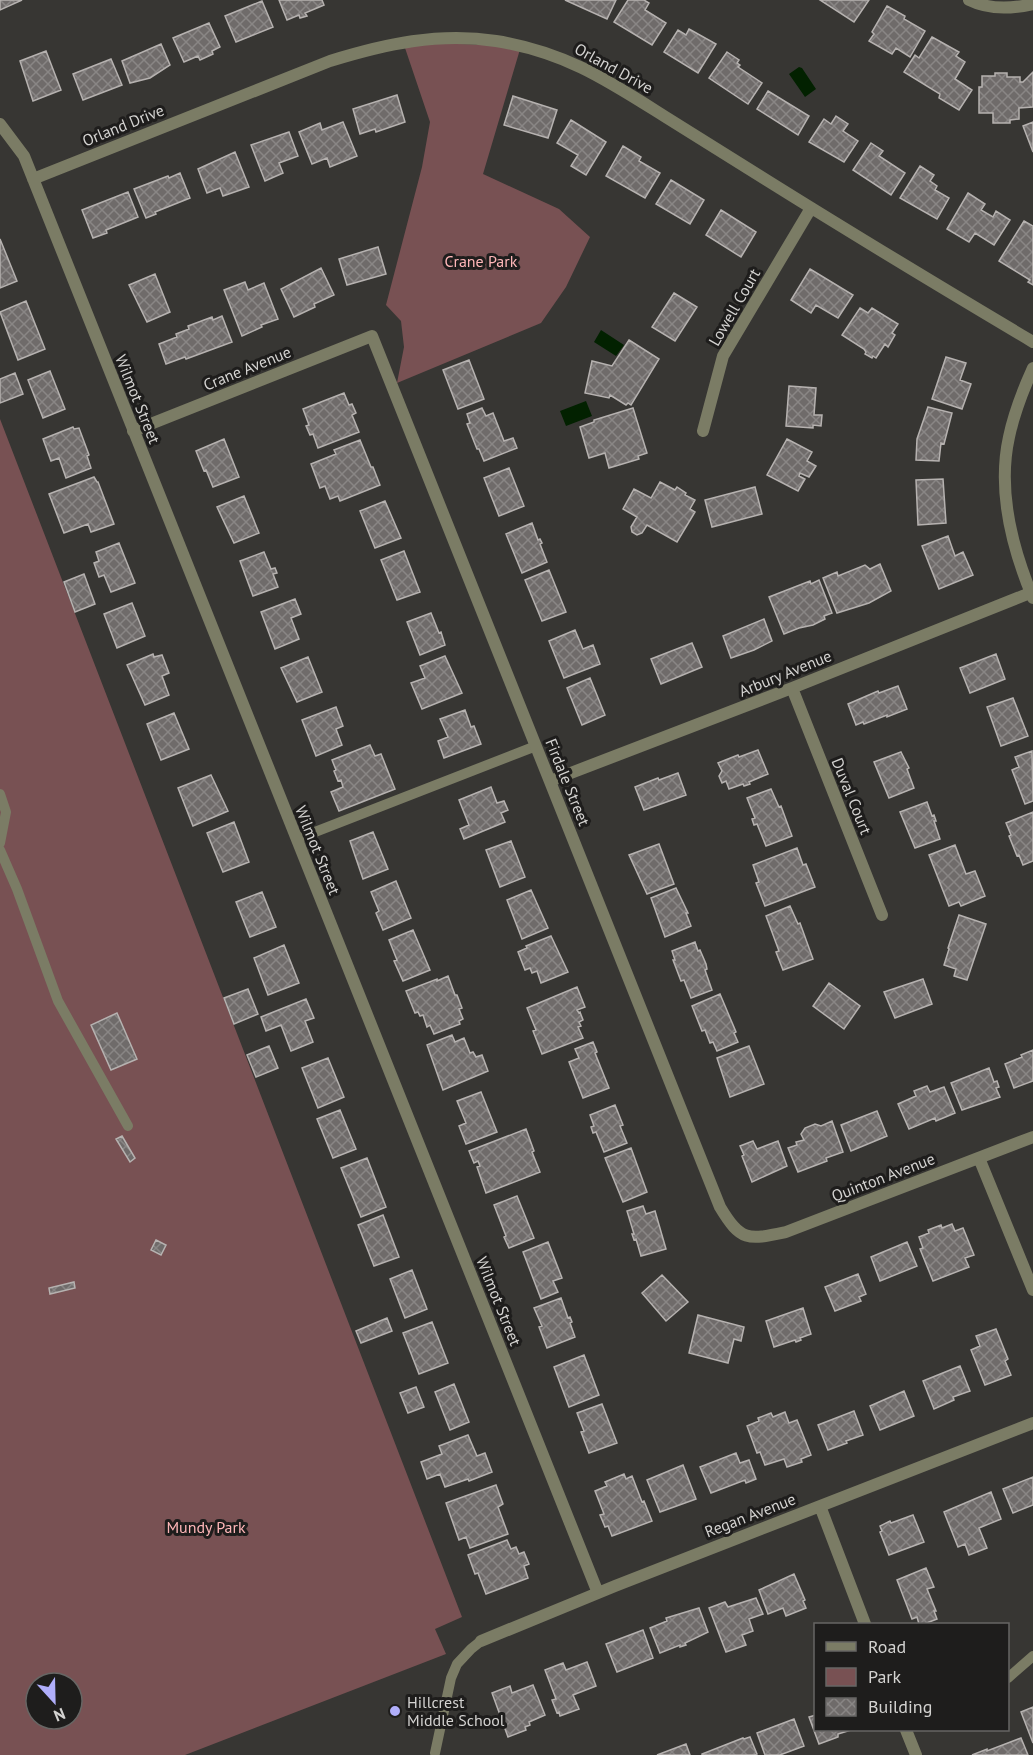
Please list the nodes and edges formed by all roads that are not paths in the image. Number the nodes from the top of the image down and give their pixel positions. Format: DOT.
graph roads {
  1 [pos="969,0"];
  2 [pos="1033,4"];
  3 [pos="0,124"];
  4 [pos="33,179"];
  5 [pos="811,208"];
  6 [pos="372,336"];
  7 [pos="1033,342"];
  8 [pos="1033,368"];
  9 [pos="133,431"];
  10 [pos="703,431"];
  11 [pos="1032,596"];
  12 [pos="792,688"];
  13 [pos="536,746"];
  14 [pos="550,781"];
  15 [pos="0,794"];
  16 [pos="297,839"];
  17 [pos="0,843"];
  18 [pos="0,850"];
  19 [pos="882,915"];
  20 [pos="128,1126"];
  21 [pos="1033,1137"];
  22 [pos="979,1158"];
  23 [pos="742,1235"];
  24 [pos="1033,1290"];
  25 [pos="1033,1423"];
  26 [pos="820,1506"];
  27 [pos="598,1593"];
  28 [pos="866,1623"];
  29 [pos="481,1641"];
  30 [pos="1033,1656"];
  31 [pos="1009,1677"];
  32 [pos="906,1731"];
  33 [pos="435,1753"];
  34 [pos="916,1755"];
  1 -- 2 [label="street"];
  3 -- 4 [label="street, Wilmot Street"];
  4 -- 5 [label="street, Orland Drive"];
  4 -- 9 [label="street, Wilmot Street"];
  5 -- 7 [label="street, Orland Drive"];
  5 -- 10 [label="street, Lowell Court"];
  6 -- 9 [label="street, Crane Avenue"];
  6 -- 13 [label="street, Firdale Street"];
  8 -- 11 [label="street"];
  9 -- 16 [label="street, Wilmot Street"];
  11 -- 12 [label="street, Arbury Avenue"];
  12 -- 14 [label="street, Arbury Avenue"];
  12 -- 19 [label="street, Duval Court"];
  13 -- 14 [label="street, Firdale Street"];
  13 -- 16 [label="lane"];
  14 -- 23 [label="street, Firdale Street"];
  15 -- 17 [label="lane"];
  16 -- 27 [label="street, Wilmot Street"];
  18 -- 20 [label="lane"];
  21 -- 22 [label="street, Quinton Avenue"];
  22 -- 23 [label="street, Quinton Avenue"];
  22 -- 24 [label="street"];
  25 -- 26 [label="street, Regan Avenue"];
  26 -- 27 [label="street, Regan Avenue"];
  26 -- 28 [label="street"];
  27 -- 29 [label="street, Regan Avenue"];
  29 -- 33 [label="lane"];
  30 -- 31 [label="lane"];
  32 -- 34 [label="street"];
}
